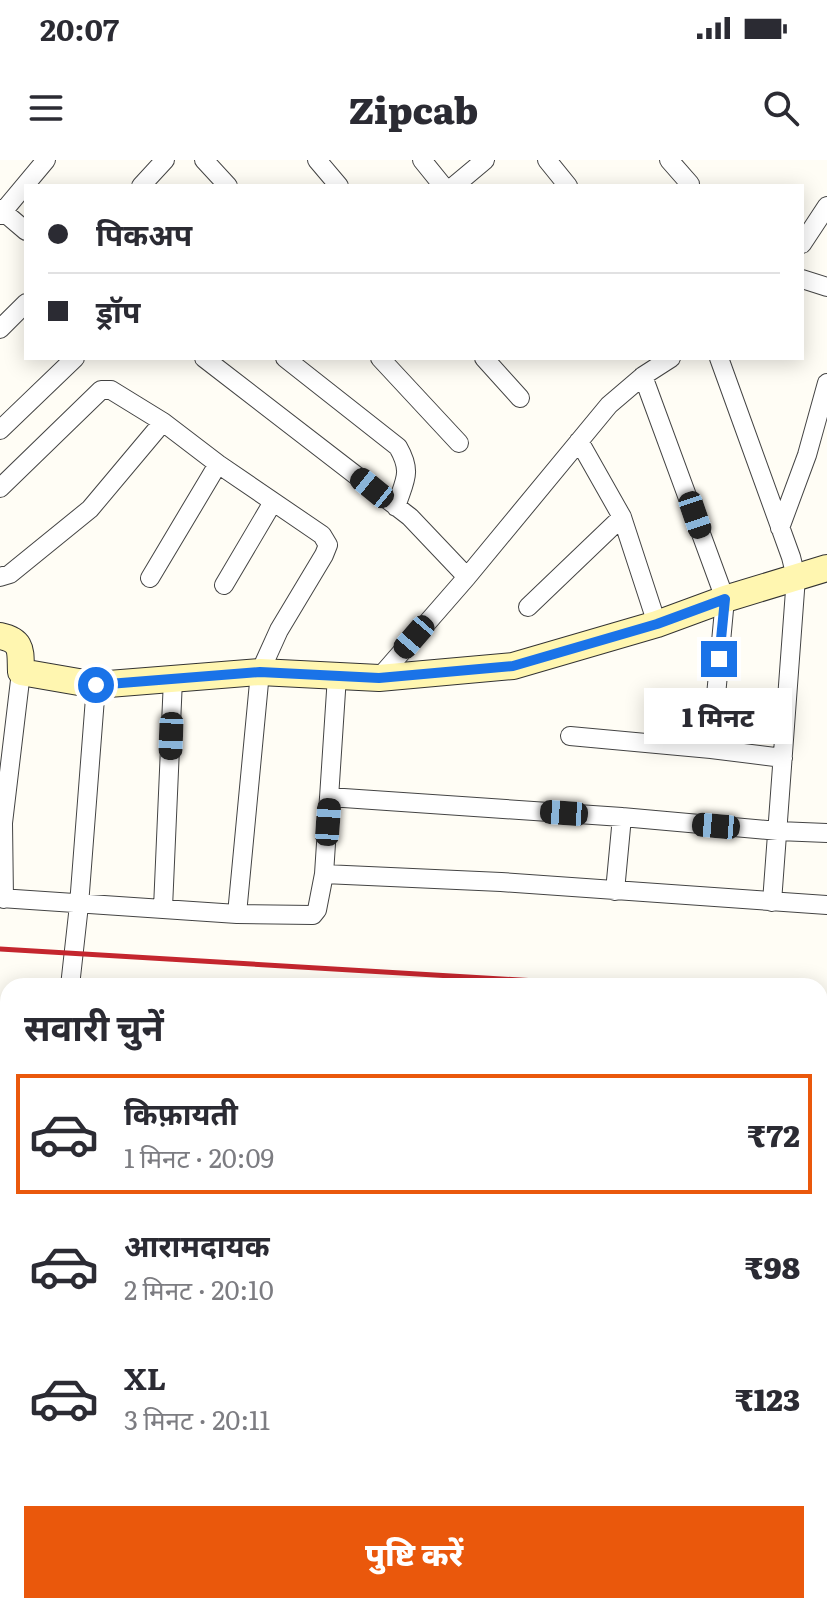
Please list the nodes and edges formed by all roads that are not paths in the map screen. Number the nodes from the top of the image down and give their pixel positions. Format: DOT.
graph roads {
  1 [pos="46,160"];
  2 [pos="165,160"];
  3 [pos="204,160"];
  4 [pos="317,160"];
  5 [pos="422,160"];
  6 [pos="485,160"];
  7 [pos="547,160"];
  8 [pos="669,160"];
  9 [pos="25,184"];
  10 [pos="143,184"];
  11 [pos="226,184"];
  12 [pos="337,184"];
  13 [pos="441,184"];
  14 [pos="456,184"];
  15 [pos="566,184"];
  16 [pos="690,184"];
  17 [pos="24,185"];
  18 [pos="826,208"];
  19 [pos="1,212"];
  20 [pos="24,229"];
  21 [pos="804,241"];
  22 [pos="804,280"];
  23 [pos="827,287"];
  24 [pos="24,305"];
  25 [pos="0,329"];
  26 [pos="73,360"];
  27 [pos="207,360"];
  28 [pos="288,360"];
  29 [pos="382,360"];
  30 [pos="486,360"];
  31 [pos="668,360"];
  32 [pos="720,360"];
  33 [pos="643,376"];
  34 [pos="827,383"];
  35 [pos="520,398"];
  36 [pos="163,422"];
  37 [pos="0,430"];
  38 [pos="579,441"];
  39 [pos="459,443"];
  40 [pos="218,464"];
  41 [pos="0,488"];
  42 [pos="273,502"];
  43 [pos="408,517"];
  44 [pos="622,517"];
  45 [pos="780,528"];
  46 [pos="827,568"];
  47 [pos="0,577"];
  48 [pos="467,577"];
  49 [pos="796,577"];
  50 [pos="150,578"];
  51 [pos="224,585"];
  52 [pos="725,599"];
  53 [pos="528,607"];
  54 [pos="657,624"];
  55 [pos="0,636"];
  56 [pos="263,665"];
  57 [pos="21,672"];
  58 [pos="337,676"];
  59 [pos="379,678"];
  60 [pos="173,679"];
  61 [pos="96,685"];
  62 [pos="570,736"];
  63 [pos="711,749"];
  64 [pos="783,758"];
  65 [pos="329,797"];
  66 [pos="622,817"];
  67 [pos="2,823"];
  68 [pos="778,831"];
  69 [pos="827,833"];
  70 [pos="324,874"];
  71 [pos="615,891"];
  72 [pos="2,898"];
  73 [pos="772,902"];
  74 [pos="79,905"];
  75 [pos="827,905"];
  76 [pos="163,908"];
  77 [pos="237,914"];
  78 [pos="71,978"];
  1 -- 9 [label="street"];
  2 -- 10 [label="street"];
  3 -- 11 [label="street"];
  4 -- 12 [label="street"];
  5 -- 13 [label="street"];
  6 -- 14 [label="street"];
  7 -- 15 [label="street"];
  8 -- 16 [label="street"];
  17 -- 19 [label="street"];
  18 -- 21 [label="street"];
  19 -- 20 [label="street"];
  22 -- 23 [label="street"];
  24 -- 25 [label="street"];
  26 -- 37 [label="street"];
  27 -- 43 [label="street"];
  28 -- 43 [label="street"];
  29 -- 39 [label="street"];
  30 -- 35 [label="street"];
  31 -- 33 [label="street"];
  32 -- 45 [label="street"];
  33 -- 38 [label="street"];
  33 -- 52 [label="street"];
  34 -- 45 [label="street"];
  36 -- 40 [label="street"];
  36 -- 41 [label="street"];
  36 -- 47 [label="street"];
  38 -- 44 [label="street"];
  38 -- 48 [label="street"];
  40 -- 42 [label="street"];
  40 -- 50 [label="street"];
  42 -- 51 [label="street"];
  42 -- 56 [label="street"];
  43 -- 48 [label="street"];
  44 -- 53 [label="street"];
  44 -- 54 [label="street"];
  45 -- 49 [label="street"];
  46 -- 49 [label="street"];
  48 -- 59 [label="street"];
  49 -- 52 [label="street"];
  49 -- 64 [label="street"];
  52 -- 54 [label="street"];
  52 -- 63 [label="street"];
  54 -- 59 [label="street"];
  55 -- 57 [label="street"];
  56 -- 58 [label="street"];
  56 -- 60 [label="street"];
  56 -- 77 [label="street"];
  57 -- 61 [label="street"];
  57 -- 67 [label="street"];
  58 -- 59 [label="street"];
  58 -- 65 [label="street"];
  60 -- 61 [label="street"];
  60 -- 76 [label="street"];
  61 -- 74 [label="street"];
  62 -- 63 [label="street"];
  63 -- 64 [label="street"];
  64 -- 68 [label="street"];
  65 -- 66 [label="street"];
  65 -- 70 [label="street"];
  66 -- 68 [label="street"];
  66 -- 71 [label="street"];
  67 -- 72 [label="street"];
  68 -- 69 [label="street"];
  68 -- 73 [label="street"];
  70 -- 71 [label="street"];
  70 -- 77 [label="street"];
  71 -- 73 [label="street"];
  72 -- 74 [label="street"];
  73 -- 75 [label="street"];
  74 -- 76 [label="street"];
  74 -- 78 [label="street"];
  76 -- 77 [label="street"];
}
